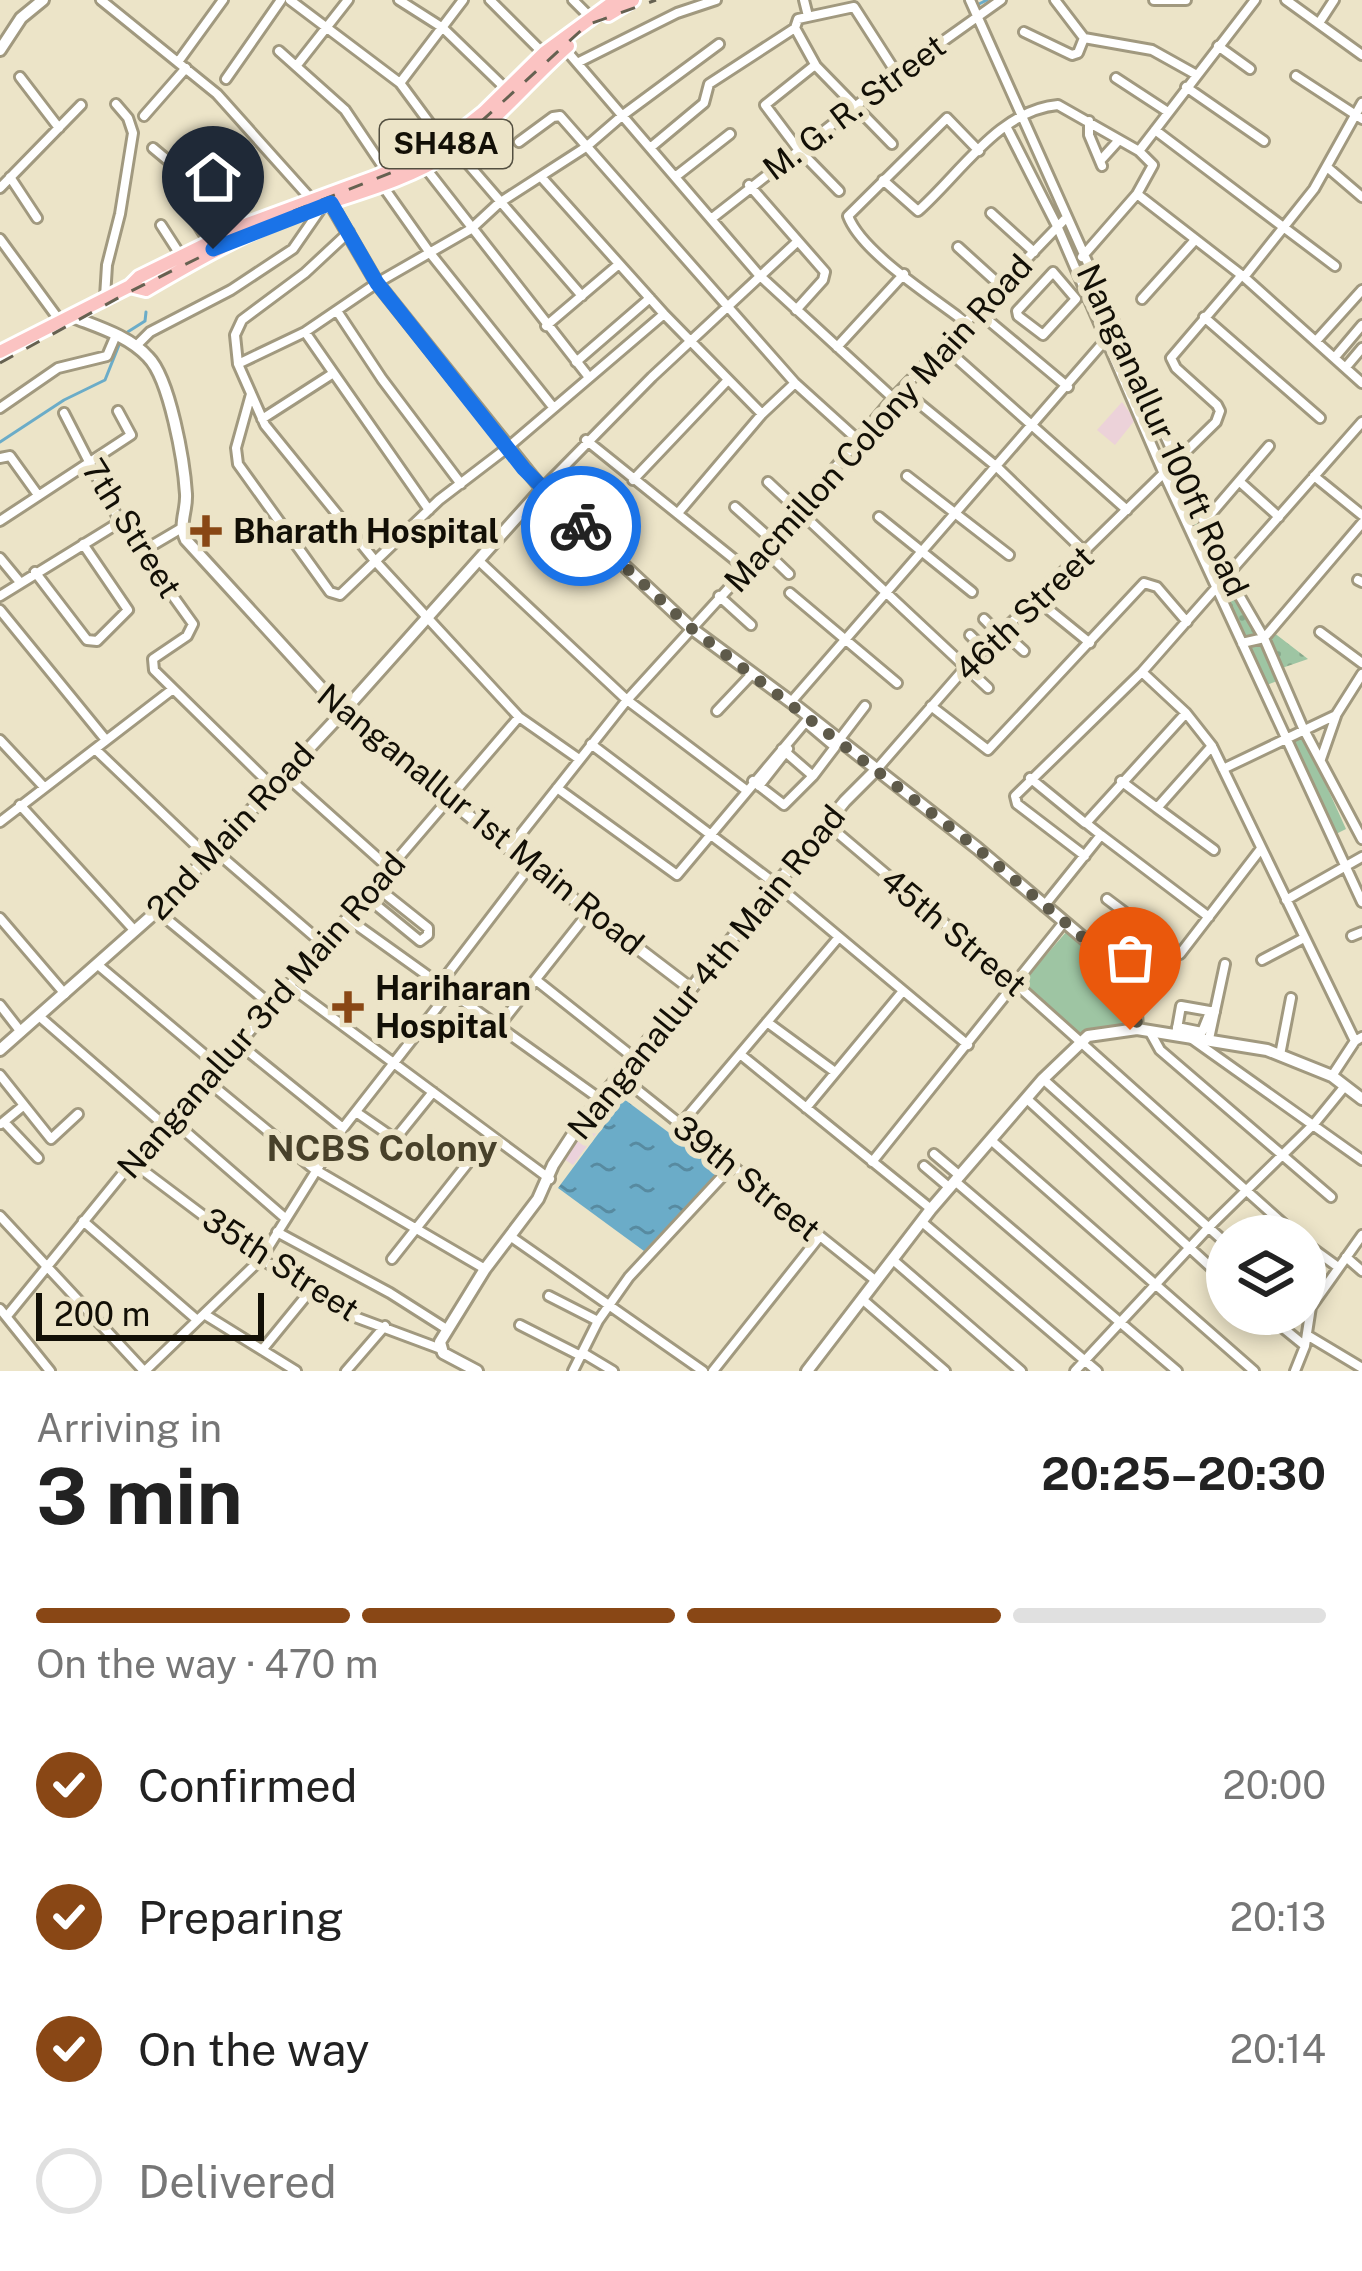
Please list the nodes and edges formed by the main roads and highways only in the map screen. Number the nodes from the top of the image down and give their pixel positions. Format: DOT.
graph roads {
  1 [pos="616,0"];
  2 [pos="633,0"];
  3 [pos="554,50"];
  4 [pos="451,147"];
  5 [pos="384,179"];
  6 [pos="322,200"];
  7 [pos="130,286"];
  8 [pos="5,349"];
  1 -- 3 [label="main road, SH48A"];
  2 -- 3 [label="main road, SH48A"];
  3 -- 4 [label="main road, SH48A"];
  3 -- 4 [label="main road, SH48A"];
  4 -- 5 [label="main road, SH48A"];
  4 -- 5 [label="main road, SH48A"];
  5 -- 6 [label="main road, SH48A"];
  6 -- 7 [label="main road, SH48A"];
  6 -- 7 [label="main road, SH48A"];
  7 -- 8 [label="main road, SH48A"];
}
